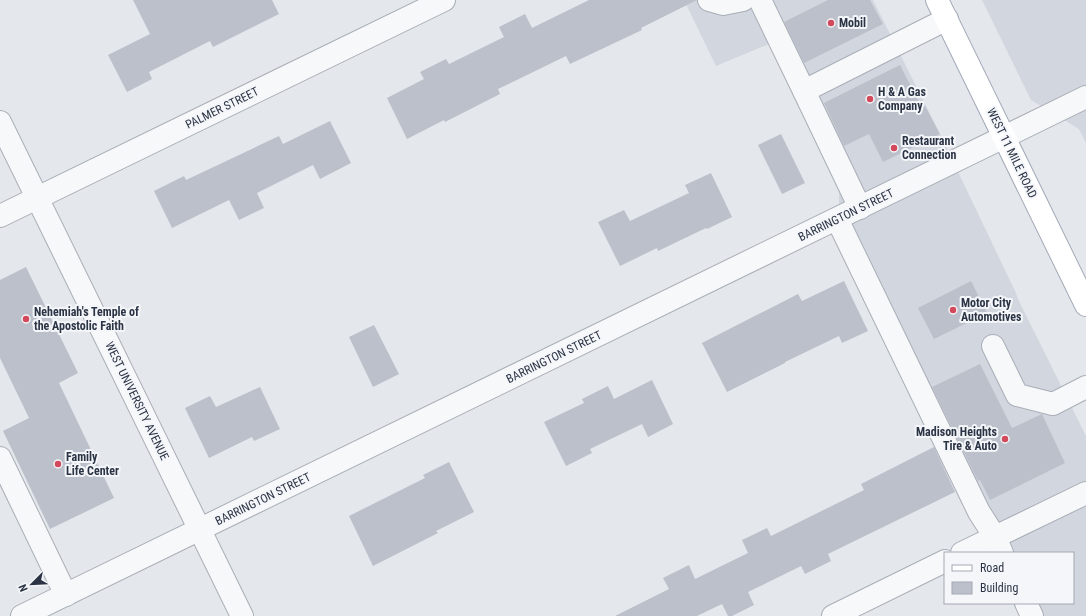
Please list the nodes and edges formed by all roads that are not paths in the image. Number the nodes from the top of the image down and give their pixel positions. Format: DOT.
graph roads {
  1 [pos="444,0"];
  2 [pos="709,0"];
  3 [pos="743,0"];
  4 [pos="760,0"];
  5 [pos="942,10"];
  6 [pos="804,91"];
  7 [pos="1086,97"];
  8 [pos="0,122"];
  9 [pos="1004,137"];
  10 [pos="38,198"];
  11 [pos="860,208"];
  12 [pos="0,216"];
  13 [pos="837,219"];
  14 [pos="1086,305"];
  15 [pos="993,346"];
  16 [pos="1086,387"];
  17 [pos="0,458"];
  18 [pos="1086,493"];
  19 [pos="199,530"];
  20 [pos="999,545"];
  21 [pos="967,552"];
  22 [pos="944,562"];
  23 [pos="66,595"];
  24 [pos="1026,604"];
  25 [pos="22,616"];
  26 [pos="242,616"];
  27 [pos="833,616"];
  28 [pos="1032,616"];
  1 -- 10 [label="street, PALMER STREET"];
  2 -- 3 [label="street"];
  4 -- 6 [label="street"];
  5 -- 6 [label="street"];
  5 -- 9 [label="main road, WEST 11 MILE ROAD"];
  6 -- 11 [label="street"];
  7 -- 9 [label="street, BARRINGTON STREET"];
  8 -- 10 [label="street, WEST UNIVERSITY AVENUE"];
  9 -- 11 [label="street, BARRINGTON STREET"];
  9 -- 14 [label="main road, WEST 11 MILE ROAD"];
  10 -- 12 [label="street, PALMER STREET"];
  10 -- 19 [label="street, WEST UNIVERSITY AVENUE"];
  11 -- 13 [label="street, BARRINGTON STREET"];
  13 -- 19 [label="street, BARRINGTON STREET"];
  13 -- 20 [label="street"];
  15 -- 16 [label="street"];
  17 -- 23 [label="street"];
  18 -- 20 [label="street"];
  19 -- 23 [label="street, BARRINGTON STREET"];
  19 -- 26 [label="street, WEST UNIVERSITY AVENUE"];
  20 -- 21 [label="street"];
  22 -- 27 [label="street"];
  23 -- 25 [label="street, BARRINGTON STREET"];
  24 -- 28 [label="street"];
}
